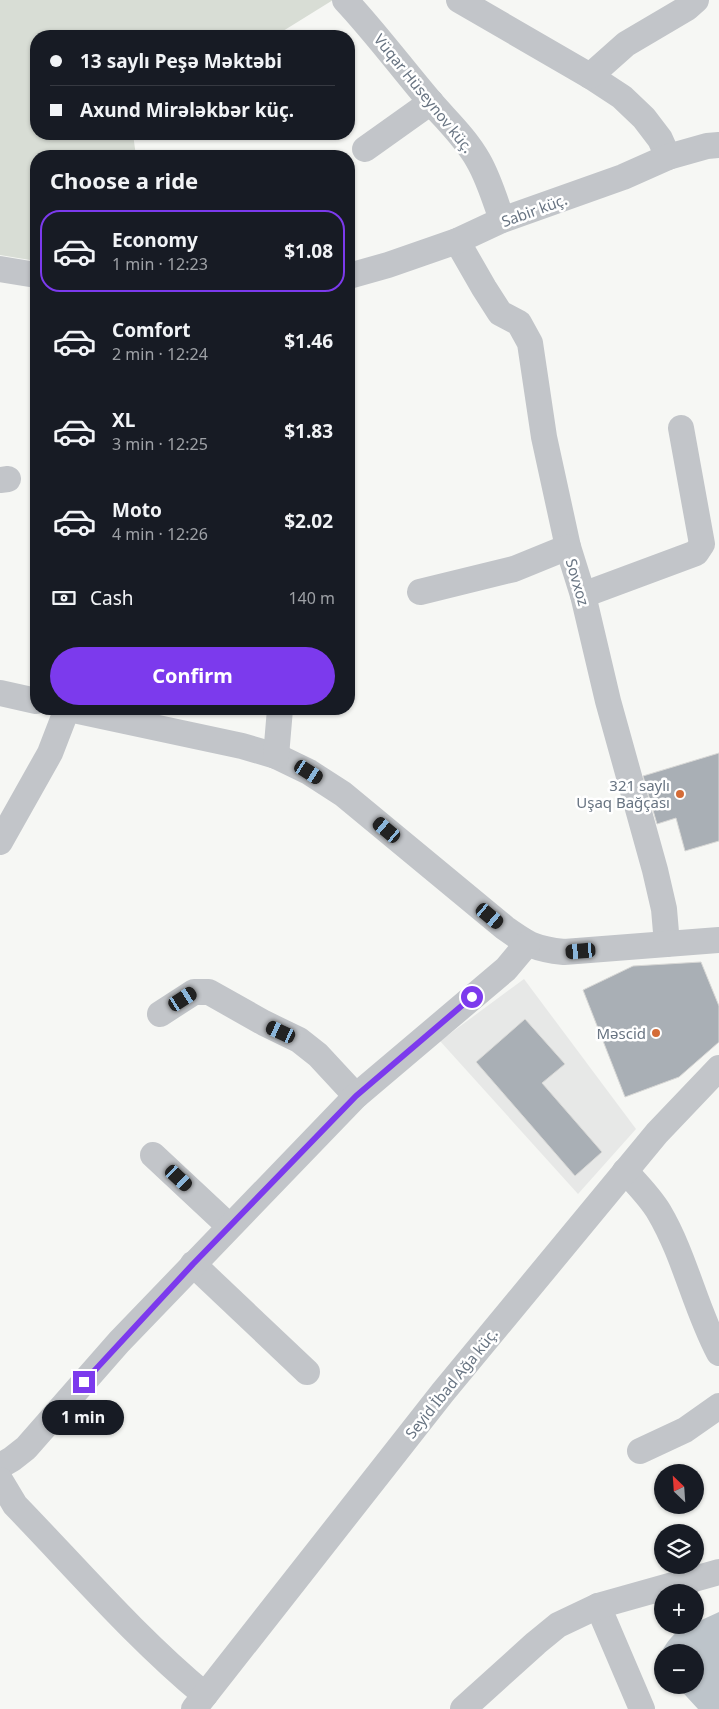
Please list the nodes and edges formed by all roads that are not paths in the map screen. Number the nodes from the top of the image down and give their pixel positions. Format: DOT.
graph roads {
  1 [pos="345,0"];
  2 [pos="459,0"];
  3 [pos="696,0"];
  4 [pos="590,76"];
  5 [pos="431,102"];
  6 [pos="719,145"];
  7 [pos="365,149"];
  8 [pos="668,157"];
  9 [pos="502,220"];
  10 [pos="457,241"];
  11 [pos="0,269"];
  12 [pos="30,274"];
  13 [pos="355,274"];
  14 [pos="681,428"];
  15 [pos="568,547"];
  16 [pos="420,592"];
  17 [pos="583,595"];
  18 [pos="0,693"];
  19 [pos="30,700"];
  20 [pos="66,715"];
  21 [pos="96,715"];
  22 [pos="279,715"];
  23 [pos="276,756"];
  24 [pos="0,842"];
  25 [pos="719,940"];
  26 [pos="527,944"];
  27 [pos="667,944"];
  28 [pos="160,1014"];
  29 [pos="719,1068"];
  30 [pos="356,1096"];
  31 [pos="153,1155"];
  32 [pos="625,1171"];
  33 [pos="229,1226"];
  34 [pos="193,1264"];
  35 [pos="719,1353"];
  36 [pos="307,1372"];
  37 [pos="719,1406"];
  38 [pos="640,1451"];
  39 [pos="0,1466"];
  40 [pos="0,1480"];
  41 [pos="719,1572"];
  42 [pos="598,1606"];
  43 [pos="200,1702"];
  44 [pos="463,1709"];
  45 [pos="642,1709"];
  1 -- 5 [label="street, Vüqar Hüseynov küç."];
  2 -- 4 [label="street"];
  3 -- 4 [label="street"];
  4 -- 8 [label="street"];
  5 -- 7 [label="street"];
  5 -- 9 [label="street, Vüqar Hüseynov küç."];
  6 -- 8 [label="street, Sabir küç."];
  8 -- 9 [label="street, Sabir küç."];
  9 -- 10 [label="street, Sabir küç."];
  10 -- 13 [label="street, Sabir küç."];
  10 -- 15 [label="street, Sovxoz"];
  11 -- 12 [label="street"];
  14 -- 17 [label="street"];
  15 -- 16 [label="street"];
  15 -- 17 [label="street, Sovxoz"];
  17 -- 27 [label="street, Sovxoz"];
  18 -- 19 [label="street"];
  20 -- 24 [label="street"];
  21 -- 23 [label="street"];
  22 -- 23 [label="street"];
  23 -- 26 [label="street"];
  25 -- 27 [label="street"];
  26 -- 27 [label="street"];
  26 -- 30 [label="street"];
  28 -- 30 [label="street"];
  29 -- 32 [label="street, Seyid İbad Ağa küç."];
  30 -- 33 [label="street"];
  31 -- 33 [label="street"];
  32 -- 35 [label="street"];
  32 -- 43 [label="street, Seyid İbad Ağa küç."];
  33 -- 34 [label="street"];
  34 -- 36 [label="street"];
  34 -- 39 [label="street"];
  37 -- 38 [label="street"];
  40 -- 43 [label="street"];
  41 -- 42 [label="street"];
  42 -- 44 [label="street"];
  42 -- 45 [label="street"];
}
